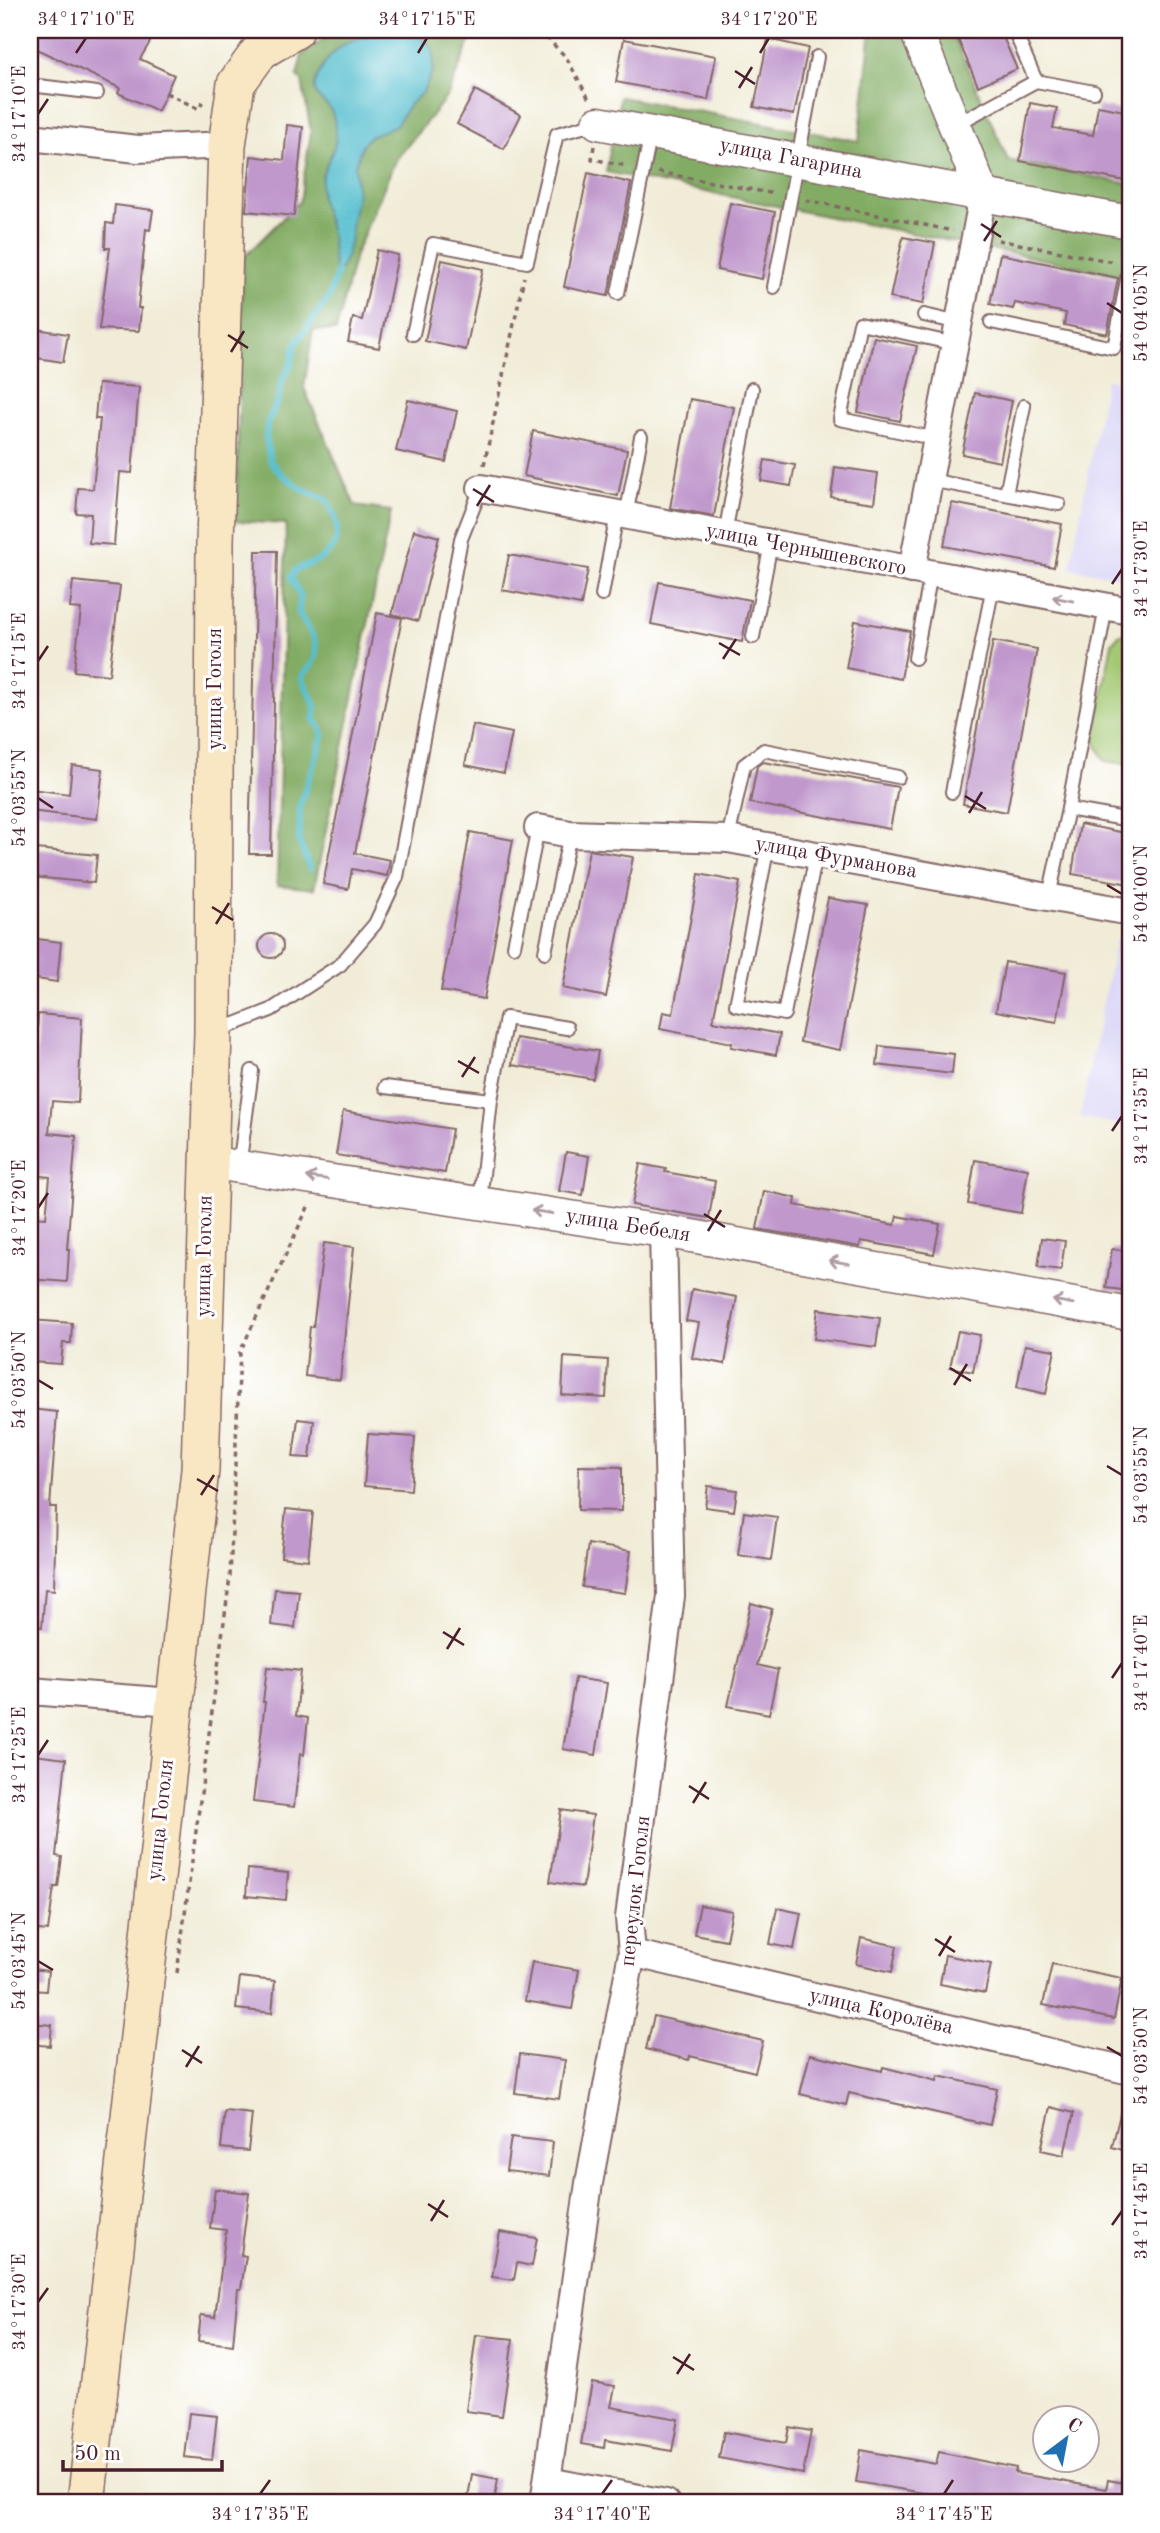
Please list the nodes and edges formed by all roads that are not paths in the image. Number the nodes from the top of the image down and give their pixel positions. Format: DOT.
graph roads {
  1 [pos="916,30"];
  2 [pos="1014,30"];
  3 [pos="289,31"];
  4 [pos="817,57"];
  5 [pos="1037,81"];
  6 [pos="30,85"];
  7 [pos="1094,92"];
  8 [pos="97,93"];
  9 [pos="598,123"];
  10 [pos="955,125"];
  11 [pos="651,133"];
  12 [pos="30,137"];
  13 [pos="227,145"];
  14 [pos="797,160"];
  15 [pos="983,195"];
  16 [pos="1130,222"];
  17 [pos="1130,265"];
  18 [pos="774,287"];
  19 [pos="618,293"];
  20 [pos="924,315"];
  21 [pos="991,322"];
  22 [pos="957,333"];
  23 [pos="413,334"];
  24 [pos="752,389"];
  25 [pos="1024,405"];
  26 [pos="641,437"];
  27 [pos="937,439"];
  28 [pos="929,480"];
  29 [pos="481,488"];
  30 [pos="1006,494"];
  31 [pos="1059,504"];
  32 [pos="622,515"];
  33 [pos="725,534"];
  34 [pos="771,543"];
  35 [pos="922,572"];
  36 [pos="993,586"];
  37 [pos="602,595"];
  38 [pos="1118,609"];
  39 [pos="753,637"];
  40 [pos="915,658"];
  41 [pos="898,777"];
  42 [pos="953,792"];
  43 [pos="1068,809"];
  44 [pos="1130,820"];
  45 [pos="538,828"];
  46 [pos="570,834"];
  47 [pos="728,839"];
  48 [pos="768,846"];
  49 [pos="816,855"];
  50 [pos="1049,896"];
  51 [pos="1130,912"];
  52 [pos="514,946"];
  53 [pos="545,952"];
  54 [pos="566,1028"];
  55 [pos="213,1032"];
  56 [pos="252,1071"];
  57 [pos="385,1087"];
  58 [pos="491,1100"];
  59 [pos="223,1165"];
  60 [pos="480,1202"];
  61 [pos="663,1231"];
  62 [pos="1130,1314"];
  63 [pos="30,1691"];
  64 [pos="173,1702"];
  65 [pos="632,1953"];
  66 [pos="1130,2071"];
  67 [pos="546,2492"];
  68 [pos="86,2503"];
  69 [pos="666,2503"];
  1 -- 10 [label="street"];
  2 -- 5 [label="lane"];
  3 -- 13 [label="main road, улица Гоголя"];
  4 -- 14 [label="lane"];
  5 -- 7 [label="lane"];
  5 -- 10 [label="lane"];
  6 -- 8 [label="lane"];
  9 -- 11 [label="street, улица Гагарина"];
  9 -- 23 [label="lane"];
  10 -- 15 [label="street"];
  11 -- 14 [label="street, улица Гагарина"];
  11 -- 19 [label="lane"];
  12 -- 13 [label="street"];
  13 -- 55 [label="main road, улица Гоголя"];
  14 -- 15 [label="street, улица Гагарина"];
  14 -- 18 [label="lane"];
  15 -- 16 [label="street, улица Гагарина"];
  15 -- 22 [label="street"];
  17 -- 21 [label="lane"];
  20 -- 22 [label="lane"];
  22 -- 27 [label="street"];
  22 -- 27 [label="lane"];
  24 -- 33 [label="lane"];
  25 -- 30 [label="lane"];
  26 -- 32 [label="lane"];
  27 -- 28 [label="street"];
  28 -- 30 [label="lane"];
  28 -- 35 [label="street"];
  29 -- 32 [label="street, улица Чернышевского"];
  29 -- 55 [label="lane"];
  30 -- 31 [label="lane"];
  32 -- 33 [label="street, улица Чернышевского"];
  32 -- 37 [label="lane"];
  33 -- 34 [label="street, улица Чернышевского"];
  34 -- 35 [label="street, улица Чернышевского"];
  34 -- 39 [label="lane"];
  35 -- 36 [label="street, улица Чернышевского"];
  35 -- 40 [label="lane"];
  38 -- 36 [label="street, улица Чернышевского, one-way"];
  36 -- 42 [label="lane"];
  38 -- 43 [label="lane"];
  41 -- 47 [label="lane"];
  43 -- 44 [label="lane"];
  43 -- 50 [label="lane"];
  45 -- 46 [label="street, улица Фурманова"];
  45 -- 52 [label="lane"];
  46 -- 47 [label="street, улица Фурманова"];
  46 -- 53 [label="lane"];
  47 -- 48 [label="street, улица Фурманова"];
  48 -- 49 [label="street, улица Фурманова"];
  48 -- 49 [label="lane"];
  49 -- 50 [label="street, улица Фурманова"];
  50 -- 51 [label="street, улица Фурманова"];
  54 -- 58 [label="lane"];
  55 -- 59 [label="main road, улица Гоголя"];
  56 -- 59 [label="lane"];
  57 -- 58 [label="lane"];
  58 -- 60 [label="lane"];
  60 -- 59 [label="street, улица Бебеля, one-way"];
  59 -- 64 [label="main road, улица Гоголя"];
  61 -- 60 [label="street, улица Бебеля, one-way"];
  62 -- 61 [label="street, улица Бебеля, one-way"];
  61 -- 65 [label="street, переулок Гоголя"];
  63 -- 64 [label="street"];
  64 -- 68 [label="main road, улица Гоголя"];
  65 -- 66 [label="street, улица Королёва"];
  65 -- 67 [label="street, переулок Гоголя"];
  67 -- 69 [label="street"];
}
